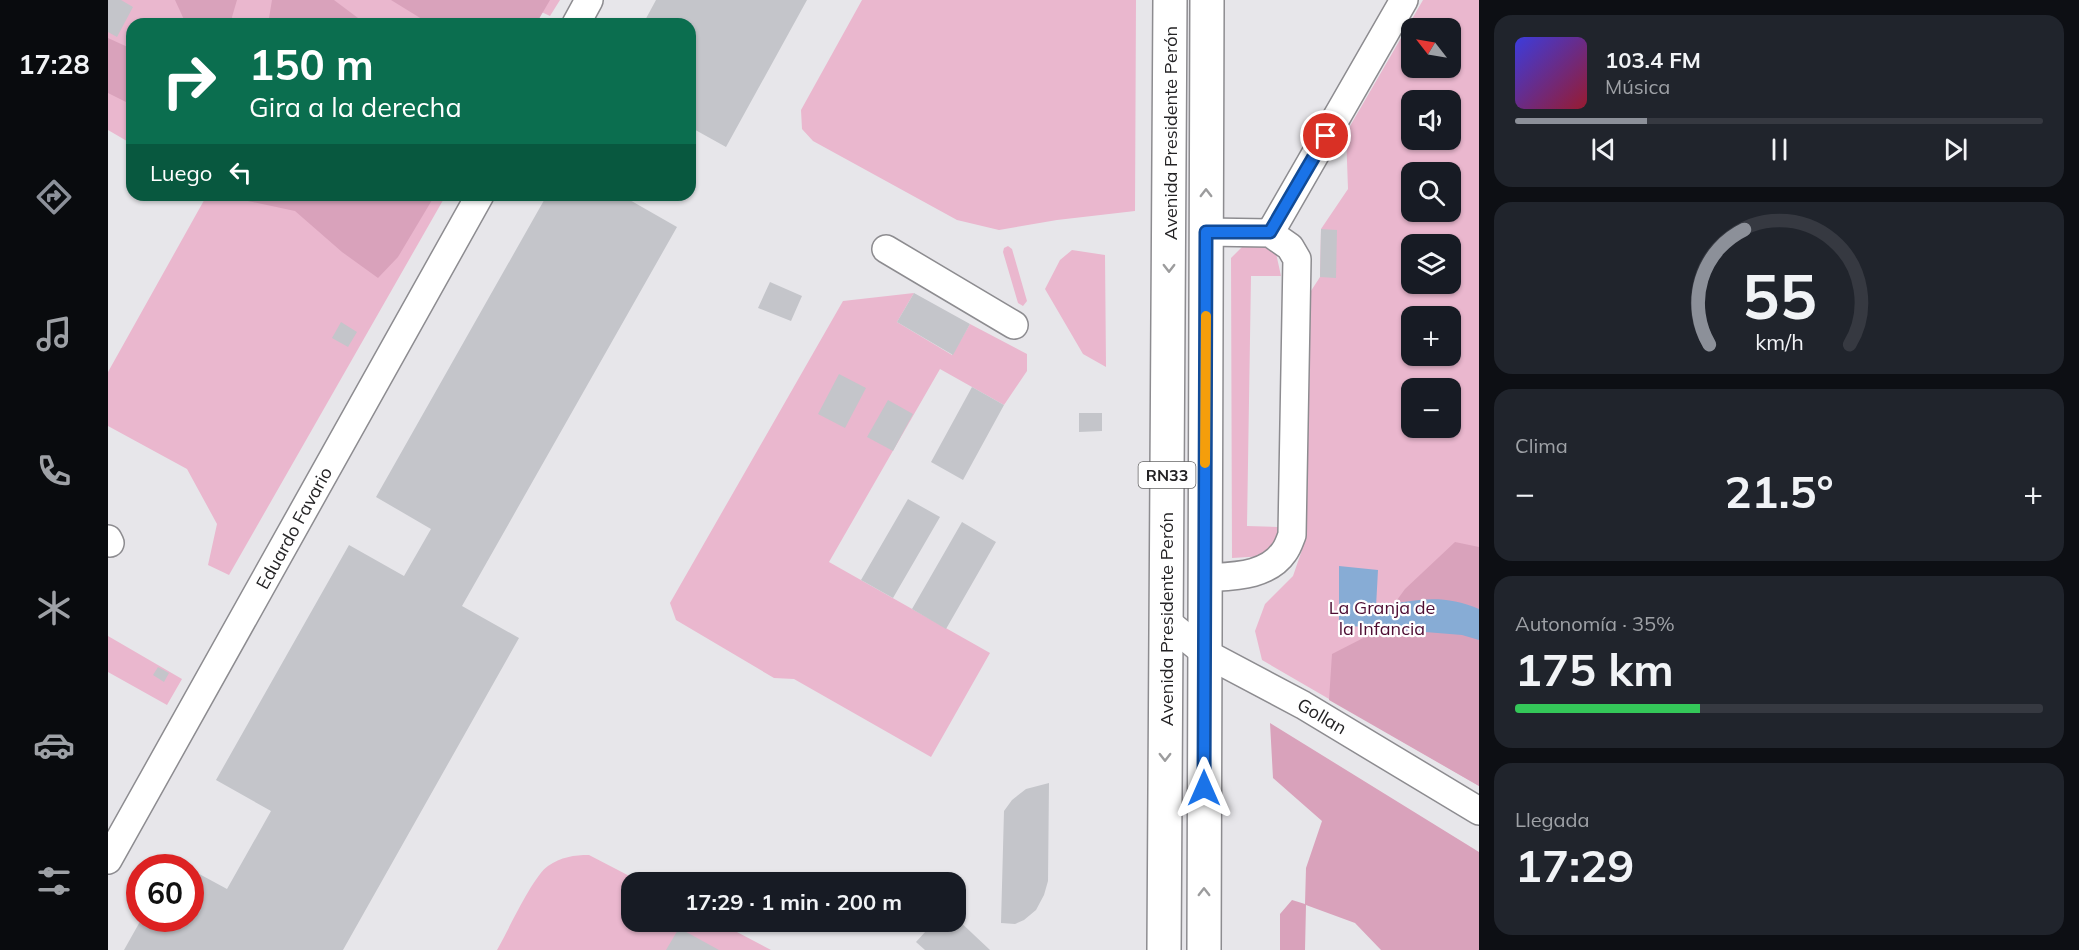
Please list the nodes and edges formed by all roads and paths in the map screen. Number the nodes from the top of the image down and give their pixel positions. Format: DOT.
graph roads {
  1 [pos="590,0"];
  2 [pos="1170,0"];
  3 [pos="1207,0"];
  4 [pos="1404,0"];
  5 [pos="580,18"];
  6 [pos="477,201"];
  7 [pos="1206,232"];
  8 [pos="1270,232"];
  9 [pos="886,249"];
  10 [pos="1014,325"];
  11 [pos="1205,578"];
  12 [pos="1166,621"];
  13 [pos="1205,653"];
  14 [pos="1479,810"];
  15 [pos="108,860"];
  16 [pos="1164,950"];
  17 [pos="1204,950"];
  1 -- 5 [label="lane"];
  2 -- 12 [label="main road, Avenida Presidente Perón / RN33, one-way"];
  7 -- 3 [label="main road, Avenida Presidente Perón / RN33, one-way"];
  4 -- 8 [label="lane"];
  6 -- 15 [label="lane, Eduardo Favario"];
  7 -- 8 [label="lane"];
  7 -- 11 [label="main road, Avenida Presidente Perón / RN33"];
  8 -- 11 [label="lane"];
  9 -- 10 [label="lane"];
  11 -- 13 [label="main road, Avenida Presidente Perón / RN33"];
  12 -- 13 [label="lane, Gollan"];
  12 -- 16 [label="main road, Avenida Presidente Perón / RN33, one-way"];
  13 -- 14 [label="lane, Gollan"];
  17 -- 13 [label="main road, Avenida Presidente Perón / RN33, one-way"];
}
